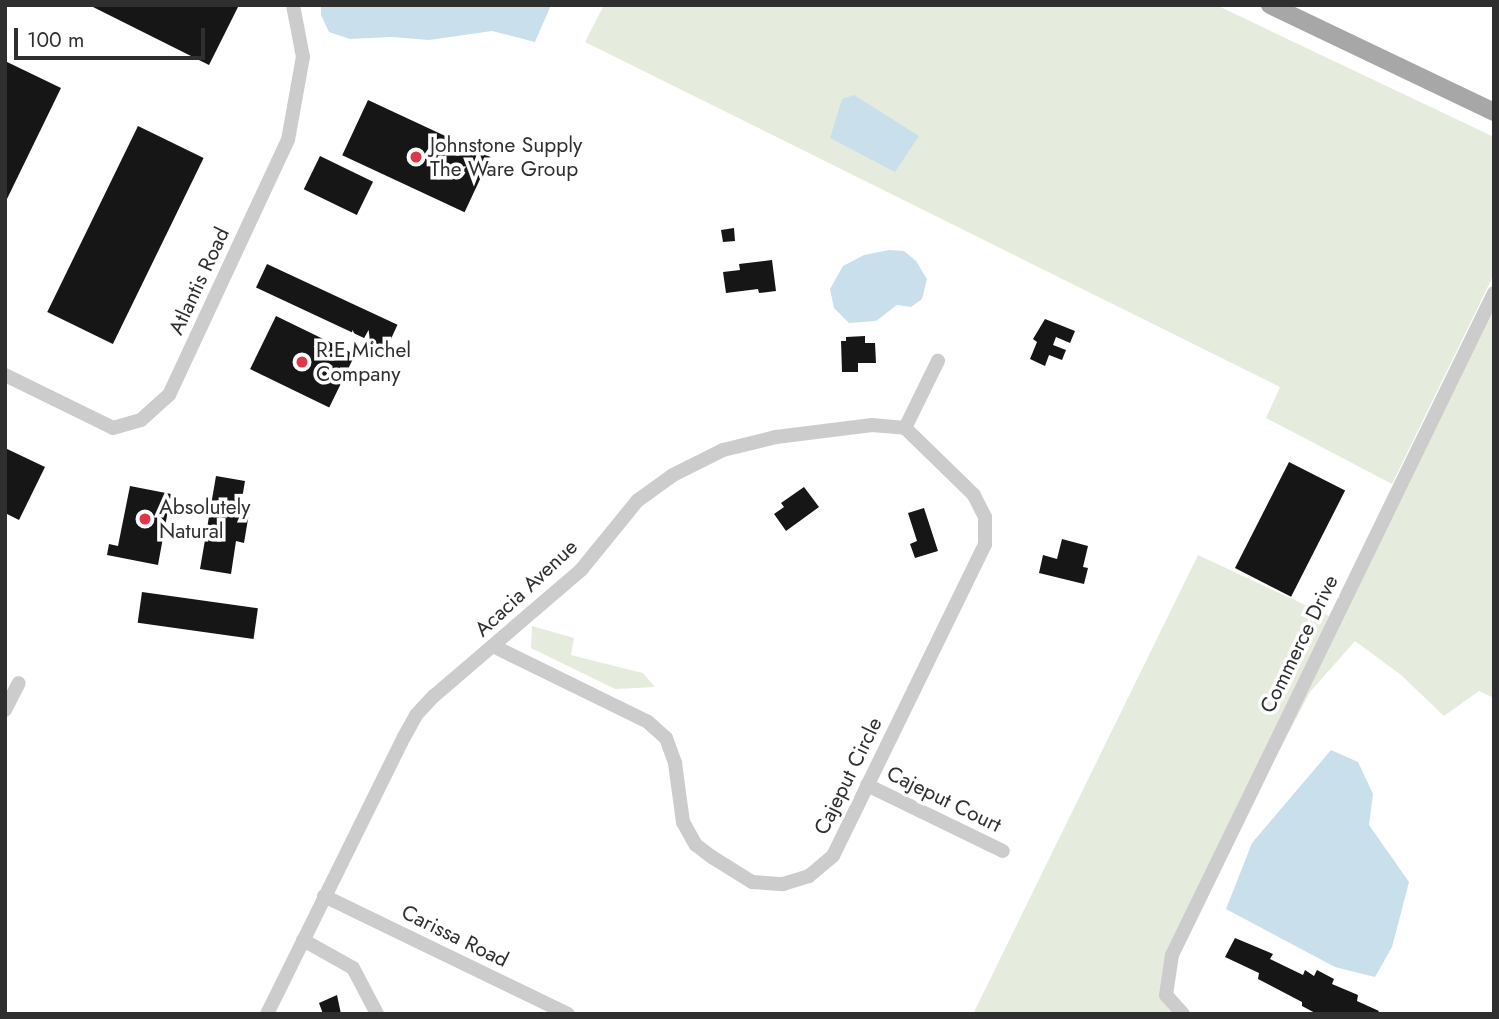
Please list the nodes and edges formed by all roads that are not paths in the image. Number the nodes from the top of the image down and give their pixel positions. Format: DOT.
graph roads {
  1 [pos="293,5"];
  2 [pos="1270,5"];
  3 [pos="1494,112"];
  4 [pos="1494,293"];
  5 [pos="938,362"];
  6 [pos="5,375"];
  7 [pos="905,428"];
  8 [pos="495,647"];
  9 [pos="19,683"];
  10 [pos="5,710"];
  11 [pos="867,785"];
  12 [pos="1003,851"];
  13 [pos="324,896"];
  14 [pos="303,940"];
  15 [pos="267,1014"];
  16 [pos="377,1014"];
  17 [pos="568,1014"];
  18 [pos="1184,1014"];
  1 -- 6 [label="street, Atlantis Road"];
  2 -- 3 [label="main road"];
  4 -- 18 [label="street, Commerce Drive"];
  5 -- 7 [label="street"];
  7 -- 8 [label="street, Acacia Avenue"];
  7 -- 11 [label="street, Cajeput Circle"];
  8 -- 11 [label="street, Cajeput Circle"];
  8 -- 13 [label="street, Acacia Avenue"];
  9 -- 10 [label="street"];
  11 -- 12 [label="street, Cajeput Court"];
  13 -- 14 [label="street, Acacia Avenue"];
  13 -- 17 [label="street, Carissa Road"];
  14 -- 15 [label="street, Acacia Avenue"];
  14 -- 16 [label="street"];
}
